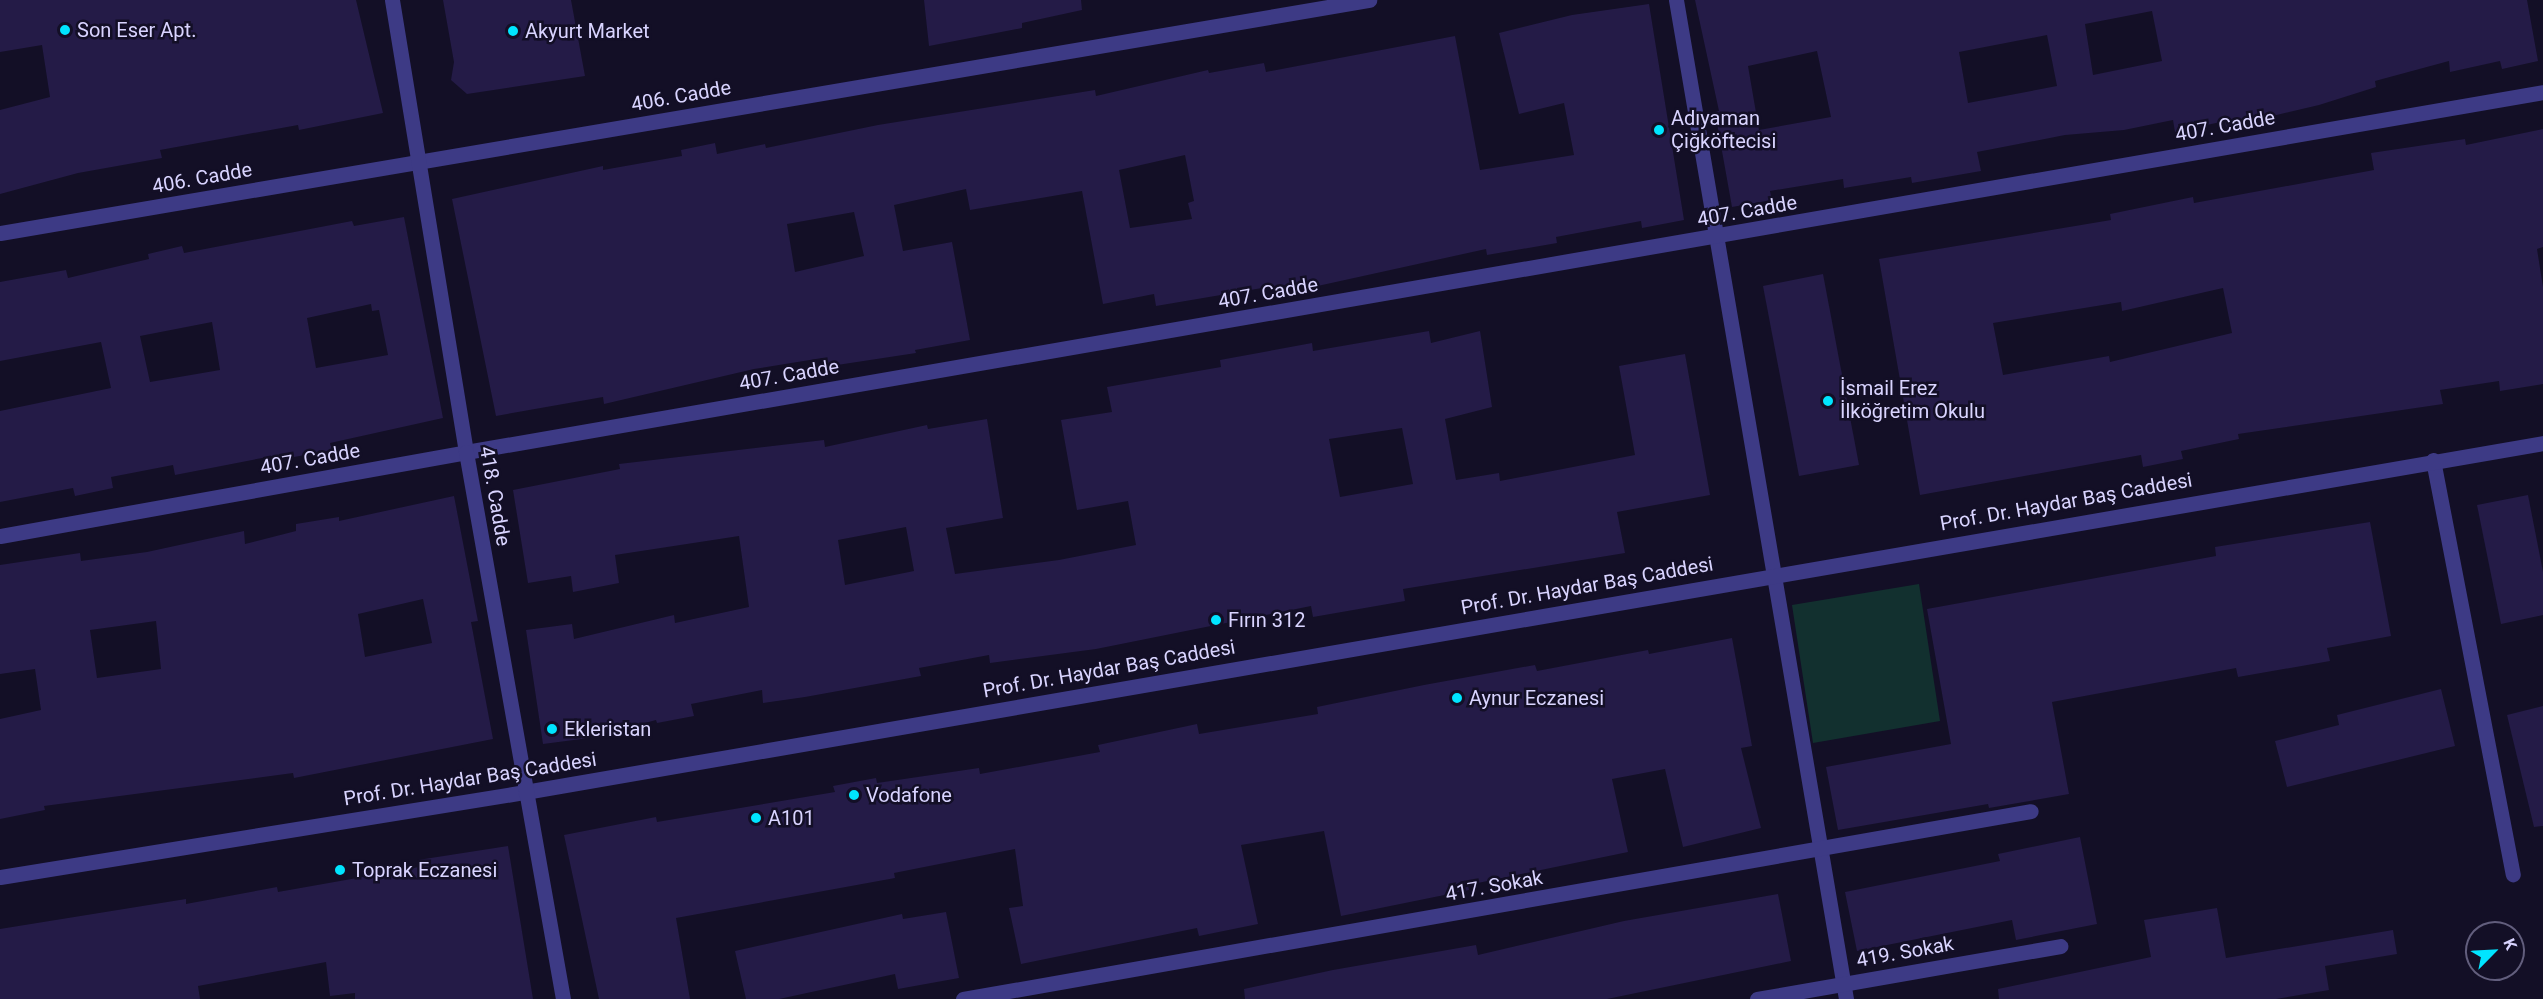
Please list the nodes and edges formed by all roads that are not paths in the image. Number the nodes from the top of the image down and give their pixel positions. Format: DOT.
graph roads {
  1 [pos="392,0"];
  2 [pos="1369,0"];
  3 [pos="1676,0"];
  4 [pos="2543,92"];
  5 [pos="418,163"];
  6 [pos="0,233"];
  7 [pos="1716,238"];
  8 [pos="2543,443"];
  9 [pos="466,452"];
  10 [pos="2433,460"];
  11 [pos="0,536"];
  12 [pos="1772,575"];
  13 [pos="525,792"];
  14 [pos="2031,811"];
  15 [pos="1820,851"];
  16 [pos="2513,874"];
  17 [pos="0,877"];
  18 [pos="2060,946"];
  19 [pos="1845,992"];
  20 [pos="563,999"];
  21 [pos="963,999"];
  22 [pos="1757,999"];
  1 -- 5 [label="street, 418. Cadde"];
  2 -- 5 [label="street, 406. Cadde"];
  3 -- 7 [label="street"];
  4 -- 7 [label="street, 407. Cadde"];
  5 -- 6 [label="street, 406. Cadde"];
  5 -- 9 [label="street, 418. Cadde"];
  7 -- 9 [label="street, 407. Cadde"];
  7 -- 12 [label="street"];
  8 -- 10 [label="street, Prof. Dr. Haydar Baş Caddesi"];
  9 -- 11 [label="street, 407. Cadde"];
  9 -- 13 [label="street, 418. Cadde"];
  10 -- 12 [label="street, Prof. Dr. Haydar Baş Caddesi"];
  10 -- 16 [label="street"];
  12 -- 13 [label="street, Prof. Dr. Haydar Baş Caddesi"];
  12 -- 15 [label="street"];
  13 -- 17 [label="street, Prof. Dr. Haydar Baş Caddesi"];
  13 -- 20 [label="street, 418. Cadde"];
  14 -- 15 [label="street, 417. Sokak"];
  15 -- 19 [label="street"];
  15 -- 21 [label="street, 417. Sokak"];
  18 -- 19 [label="street, 419. Sokak"];
  19 -- 22 [label="street, 419. Sokak"];
}
